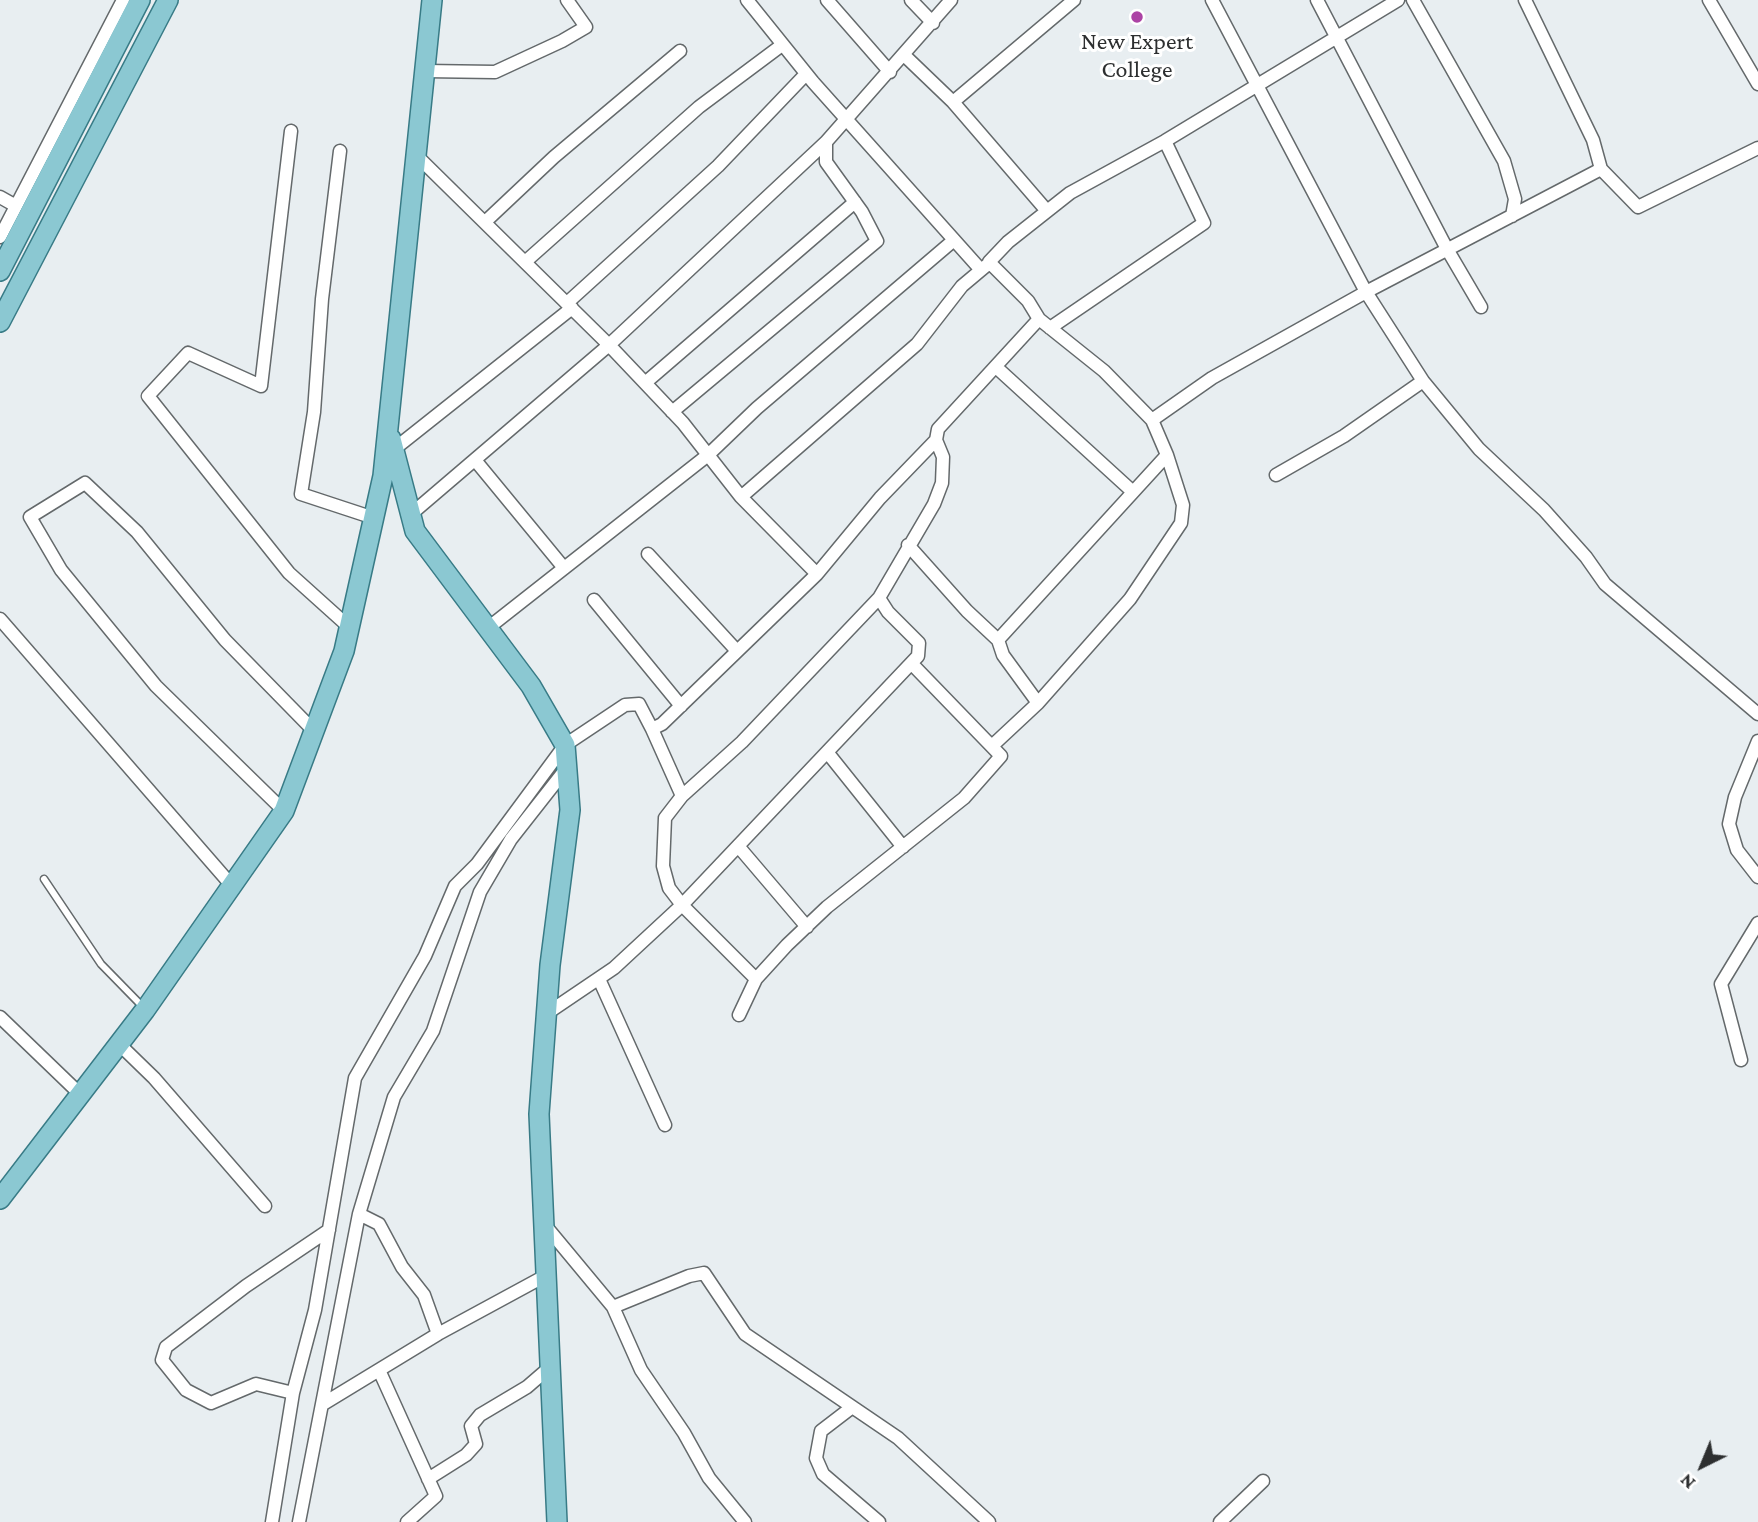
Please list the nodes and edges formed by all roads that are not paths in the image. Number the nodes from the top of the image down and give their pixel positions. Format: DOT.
graph roads {
  1 [pos="123,0"];
  2 [pos="140,0"];
  3 [pos="168,0"];
  4 [pos="432,0"];
  5 [pos="567,0"];
  6 [pos="747,0"];
  7 [pos="827,0"];
  8 [pos="911,0"];
  9 [pos="951,0"];
  10 [pos="1074,0"];
  11 [pos="1212,0"];
  12 [pos="1317,0"];
  13 [pos="1398,0"];
  14 [pos="1413,0"];
  15 [pos="1525,0"];
  16 [pos="1709,0"];
  17 [pos="933,23"];
  18 [pos="1335,38"];
  19 [pos="782,45"];
  20 [pos="680,51"];
  21 [pos="904,55"];
  22 [pos="425,71"];
  23 [pos="890,72"];
  24 [pos="806,74"];
  25 [pos="1257,85"];
  26 [pos="1758,85"];
  27 [pos="953,102"];
  28 [pos="847,118"];
  29 [pos="291,131"];
  30 [pos="826,142"];
  31 [pos="1165,142"];
  32 [pos="1758,148"];
  33 [pos="340,151"];
  34 [pos="416,155"];
  35 [pos="1601,169"];
  36 [pos="0,197"];
  37 [pos="855,202"];
  38 [pos="16,206"];
  39 [pos="1047,211"];
  40 [pos="1512,216"];
  41 [pos="485,222"];
  42 [pos="0,237"];
  43 [pos="954,240"];
  44 [pos="1447,249"];
  45 [pos="525,262"];
  46 [pos="985,266"];
  47 [pos="0,271"];
  48 [pos="1366,292"];
  49 [pos="569,306"];
  50 [pos="1481,307"];
  51 [pos="1039,319"];
  52 [pos="0,322"];
  53 [pos="1050,328"];
  54 [pos="609,345"];
  55 [pos="996,367"];
  56 [pos="1423,381"];
  57 [pos="645,383"];
  58 [pos="672,412"];
  59 [pos="1152,420"];
  60 [pos="388,428"];
  61 [pos="936,440"];
  62 [pos="393,450"];
  63 [pos="708,455"];
  64 [pos="1167,455"];
  65 [pos="475,460"];
  66 [pos="1276,475"];
  67 [pos="1133,492"];
  68 [pos="741,498"];
  69 [pos="410,515"];
  70 [pos="374,518"];
  71 [pos="908,545"];
  72 [pos="648,554"];
  73 [pos="565,568"];
  74 [pos="817,574"];
  75 [pos="880,598"];
  76 [pos="594,600"];
  77 [pos="0,619"];
  78 [pos="349,627"];
  79 [pos="488,628"];
  80 [pos="998,640"];
  81 [pos="737,652"];
  82 [pos="912,664"];
  83 [pos="1038,704"];
  84 [pos="681,706"];
  85 [pos="1758,715"];
  86 [pos="652,729"];
  87 [pos="314,731"];
  88 [pos="1758,741"];
  89 [pos="565,745"];
  90 [pos="993,745"];
  91 [pos="827,752"];
  92 [pos="567,768"];
  93 [pos="682,796"];
  94 [pos="284,811"];
  95 [pos="738,846"];
  96 [pos="903,846"];
  97 [pos="1758,877"];
  98 [pos="44,879"];
  99 [pos="233,887"];
  100 [pos="682,905"];
  101 [pos="1758,923"];
  102 [pos="807,927"];
  103 [pos="598,979"];
  104 [pos="756,979"];
  105 [pos="145,1010"];
  106 [pos="546,1014"];
  107 [pos="739,1015"];
  108 [pos="0,1017"];
  109 [pos="119,1044"];
  110 [pos="1741,1060"];
  111 [pos="80,1094"];
  112 [pos="665,1125"];
  113 [pos="0,1199"];
  114 [pos="265,1206"];
  115 [pos="359,1214"];
  116 [pos="543,1224"];
  117 [pos="329,1230"];
  118 [pos="545,1276"];
  119 [pos="613,1307"];
  120 [pos="438,1334"];
  121 [pos="549,1367"];
  122 [pos="379,1370"];
  123 [pos="293,1393"];
  124 [pos="323,1404"];
  125 [pos="851,1408"];
  126 [pos="428,1479"];
  127 [pos="1263,1481"];
  128 [pos="272,1522"];
  129 [pos="299,1522"];
  130 [pos="407,1522"];
  131 [pos="557,1522"];
  132 [pos="745,1522"];
  133 [pos="879,1522"];
  134 [pos="989,1522"];
  135 [pos="1220,1522"];
  1 -- 38 [label="street"];
  2 -- 47 [label="main road"];
  3 -- 52 [label="main road"];
  4 -- 22 [label="main road"];
  5 -- 22 [label="street"];
  6 -- 19 [label="street"];
  7 -- 23 [label="street"];
  8 -- 17 [label="street"];
  9 -- 17 [label="street"];
  10 -- 27 [label="street"];
  11 -- 25 [label="street"];
  12 -- 18 [label="street"];
  13 -- 18 [label="street"];
  14 -- 40 [label="street"];
  15 -- 35 [label="street"];
  16 -- 26 [label="street"];
  17 -- 21 [label="street"];
  18 -- 25 [label="street"];
  18 -- 44 [label="street"];
  19 -- 24 [label="street"];
  19 -- 45 [label="street"];
  20 -- 41 [label="street"];
  21 -- 23 [label="street"];
  21 -- 27 [label="street"];
  22 -- 34 [label="main road"];
  23 -- 28 [label="street"];
  24 -- 28 [label="street"];
  24 -- 49 [label="street"];
  25 -- 31 [label="street"];
  25 -- 48 [label="street"];
  27 -- 39 [label="street"];
  28 -- 30 [label="street"];
  28 -- 43 [label="street"];
  29 -- 78 [label="street"];
  30 -- 37 [label="street"];
  30 -- 54 [label="street"];
  31 -- 39 [label="street"];
  31 -- 53 [label="street"];
  32 -- 35 [label="street"];
  33 -- 70 [label="street"];
  34 -- 41 [label="street"];
  34 -- 60 [label="main road"];
  35 -- 40 [label="street"];
  36 -- 38 [label="street"];
  37 -- 57 [label="street"];
  37 -- 58 [label="street"];
  38 -- 42 [label="street"];
  39 -- 46 [label="street"];
  40 -- 44 [label="street"];
  41 -- 45 [label="street"];
  43 -- 46 [label="street"];
  43 -- 63 [label="street"];
  44 -- 48 [label="street"];
  44 -- 50 [label="street"];
  45 -- 49 [label="street"];
  46 -- 51 [label="street"];
  46 -- 68 [label="street"];
  48 -- 56 [label="street"];
  48 -- 59 [label="street"];
  49 -- 54 [label="street"];
  49 -- 62 [label="street"];
  51 -- 53 [label="street"];
  51 -- 55 [label="street"];
  53 -- 59 [label="street"];
  54 -- 57 [label="street"];
  54 -- 65 [label="street"];
  55 -- 61 [label="street"];
  55 -- 67 [label="street"];
  56 -- 66 [label="street"];
  56 -- 85 [label="street"];
  57 -- 58 [label="street"];
  58 -- 63 [label="street"];
  59 -- 64 [label="street"];
  60 -- 62 [label="main road"];
  60 -- 70 [label="main road"];
  61 -- 71 [label="street"];
  61 -- 74 [label="street"];
  62 -- 69 [label="main road"];
  63 -- 68 [label="street"];
  63 -- 73 [label="street"];
  64 -- 67 [label="street"];
  64 -- 83 [label="street"];
  65 -- 69 [label="street"];
  65 -- 73 [label="street"];
  67 -- 80 [label="street"];
  68 -- 74 [label="street"];
  69 -- 79 [label="main road"];
  70 -- 78 [label="main road"];
  71 -- 75 [label="street"];
  71 -- 80 [label="street"];
  72 -- 81 [label="street"];
  73 -- 79 [label="street"];
  74 -- 81 [label="street"];
  75 -- 82 [label="street"];
  75 -- 93 [label="street"];
  76 -- 84 [label="street"];
  77 -- 99 [label="street"];
  78 -- 87 [label="main road"];
  79 -- 89 [label="main road"];
  80 -- 83 [label="street"];
  81 -- 84 [label="street"];
  82 -- 90 [label="street"];
  82 -- 91 [label="street"];
  83 -- 90 [label="street"];
  84 -- 86 [label="street"];
  86 -- 89 [label="street"];
  86 -- 93 [label="street"];
  87 -- 94 [label="main road"];
  87 -- 94 [label="street"];
  88 -- 97 [label="street"];
  89 -- 92 [label="main road"];
  89 -- 117 [label="street"];
  90 -- 96 [label="street"];
  91 -- 95 [label="street"];
  91 -- 96 [label="street"];
  92 -- 106 [label="main road"];
  92 -- 115 [label="street"];
  93 -- 100 [label="street"];
  94 -- 99 [label="main road"];
  95 -- 100 [label="street"];
  95 -- 102 [label="street"];
  96 -- 102 [label="street"];
  98 -- 105 [label="lane"];
  99 -- 105 [label="main road"];
  100 -- 103 [label="street"];
  100 -- 104 [label="street"];
  101 -- 110 [label="street"];
  102 -- 104 [label="street"];
  103 -- 106 [label="street"];
  103 -- 112 [label="street"];
  104 -- 107 [label="street"];
  105 -- 109 [label="main road"];
  106 -- 116 [label="main road"];
  108 -- 111 [label="street"];
  109 -- 111 [label="main road"];
  109 -- 114 [label="street"];
  111 -- 113 [label="main road"];
  115 -- 120 [label="street"];
  115 -- 124 [label="street"];
  116 -- 118 [label="main road"];
  116 -- 119 [label="street"];
  117 -- 123 [label="street"];
  117 -- 123 [label="street"];
  118 -- 120 [label="street"];
  118 -- 121 [label="main road"];
  119 -- 125 [label="street"];
  119 -- 132 [label="street"];
  120 -- 122 [label="street"];
  121 -- 126 [label="street"];
  121 -- 131 [label="main road"];
  122 -- 124 [label="street"];
  122 -- 126 [label="street"];
  123 -- 128 [label="street"];
  124 -- 129 [label="street"];
  125 -- 133 [label="street"];
  125 -- 134 [label="street"];
  126 -- 130 [label="street"];
  127 -- 135 [label="street"];
}
